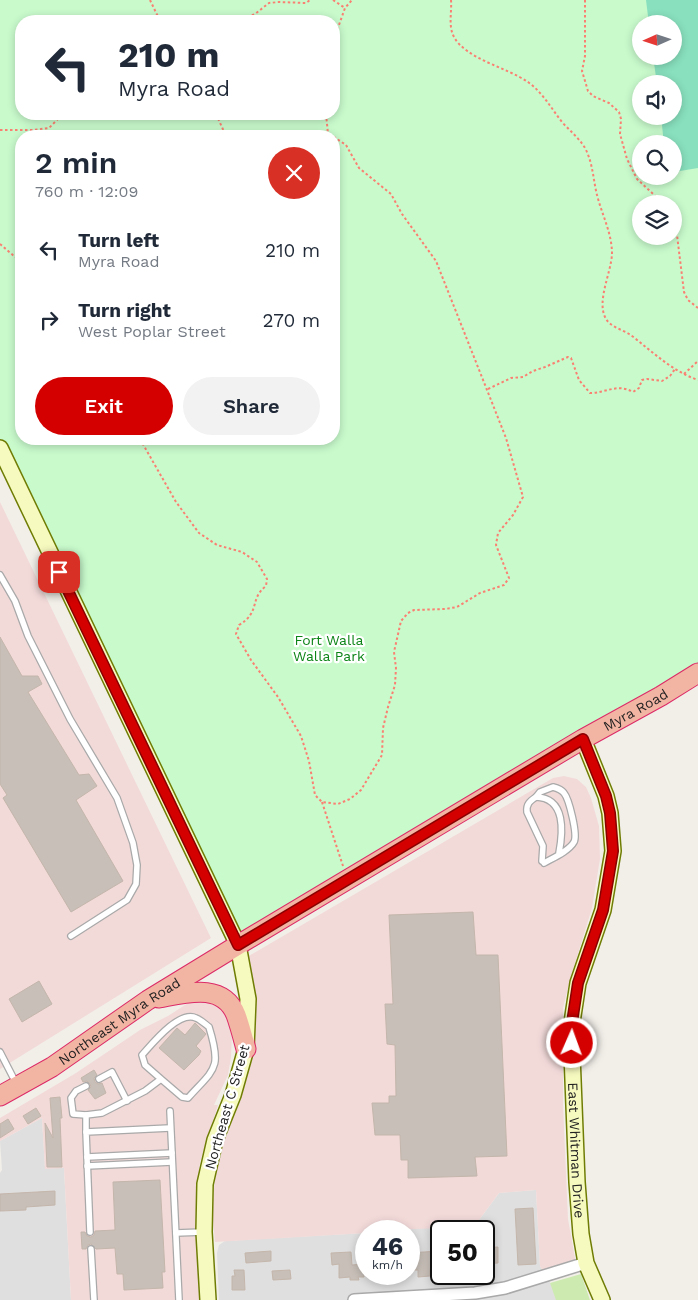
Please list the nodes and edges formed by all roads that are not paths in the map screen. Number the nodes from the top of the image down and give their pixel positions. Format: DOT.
graph roads {
  1 [pos="0,448"];
  2 [pos="0,575"];
  3 [pos="698,673"];
  4 [pos="583,739"];
  5 [pos="536,797"];
  6 [pos="559,853"];
  7 [pos="71,936"];
  8 [pos="238,945"];
  9 [pos="148,1000"];
  10 [pos="246,1049"];
  11 [pos="0,1052"];
  12 [pos="99,1079"];
  13 [pos="161,1079"];
  14 [pos="17,1086"];
  15 [pos="86,1086"];
  16 [pos="0,1096"];
  17 [pos="127,1100"];
  18 [pos="170,1111"];
  19 [pos="86,1115"];
  20 [pos="170,1128"];
  21 [pos="86,1132"];
  22 [pos="172,1153"];
  23 [pos="87,1157"];
  24 [pos="172,1162"];
  25 [pos="87,1166"];
  26 [pos="90,1232"];
  27 [pos="204,1232"];
  28 [pos="176,1233"];
  29 [pos="91,1249"];
  30 [pos="586,1263"];
  31 [pos="446,1298"];
  32 [pos="94,1300"];
  33 [pos="179,1300"];
  34 [pos="208,1300"];
  35 [pos="354,1300"];
  36 [pos="602,1300"];
  1 -- 8 [label="main road, Northeast C Street"];
  2 -- 7 [label="lane"];
  3 -- 4 [label="highway, Myra Road"];
  4 -- 8 [label="highway, Myra Road"];
  4 -- 30 [label="main road, East Whitman Drive"];
  5 -- 6 [label="lane"];
  5 -- 6 [label="lane"];
  5 -- 6 [label="lane"];
  8 -- 9 [label="highway, Northeast Myra Road"];
  8 -- 10 [label="main road, Northeast C Street"];
  9 -- 10 [label="highway"];
  9 -- 14 [label="highway, Northeast Myra Road"];
  10 -- 27 [label="main road, Northeast C Street"];
  11 -- 14 [label="lane"];
  12 -- 17 [label="lane"];
  13 -- 13 [label="lane"];
  13 -- 17 [label="lane"];
  14 -- 16 [label="highway, Northeast Myra Road"];
  15 -- 19 [label="lane"];
  17 -- 19 [label="lane"];
  18 -- 20 [label="lane"];
  19 -- 21 [label="lane"];
  20 -- 21 [label="lane"];
  20 -- 22 [label="lane"];
  21 -- 23 [label="lane"];
  22 -- 23 [label="lane"];
  22 -- 24 [label="lane"];
  23 -- 25 [label="lane"];
  24 -- 25 [label="lane"];
  24 -- 28 [label="lane"];
  25 -- 26 [label="lane"];
  27 -- 28 [label="lane"];
  27 -- 34 [label="main road, Northeast C Street"];
  28 -- 33 [label="lane"];
  29 -- 32 [label="lane"];
  30 -- 31 [label="street"];
  30 -- 36 [label="main road, East Whitman Drive"];
  31 -- 35 [label="street"];
}
